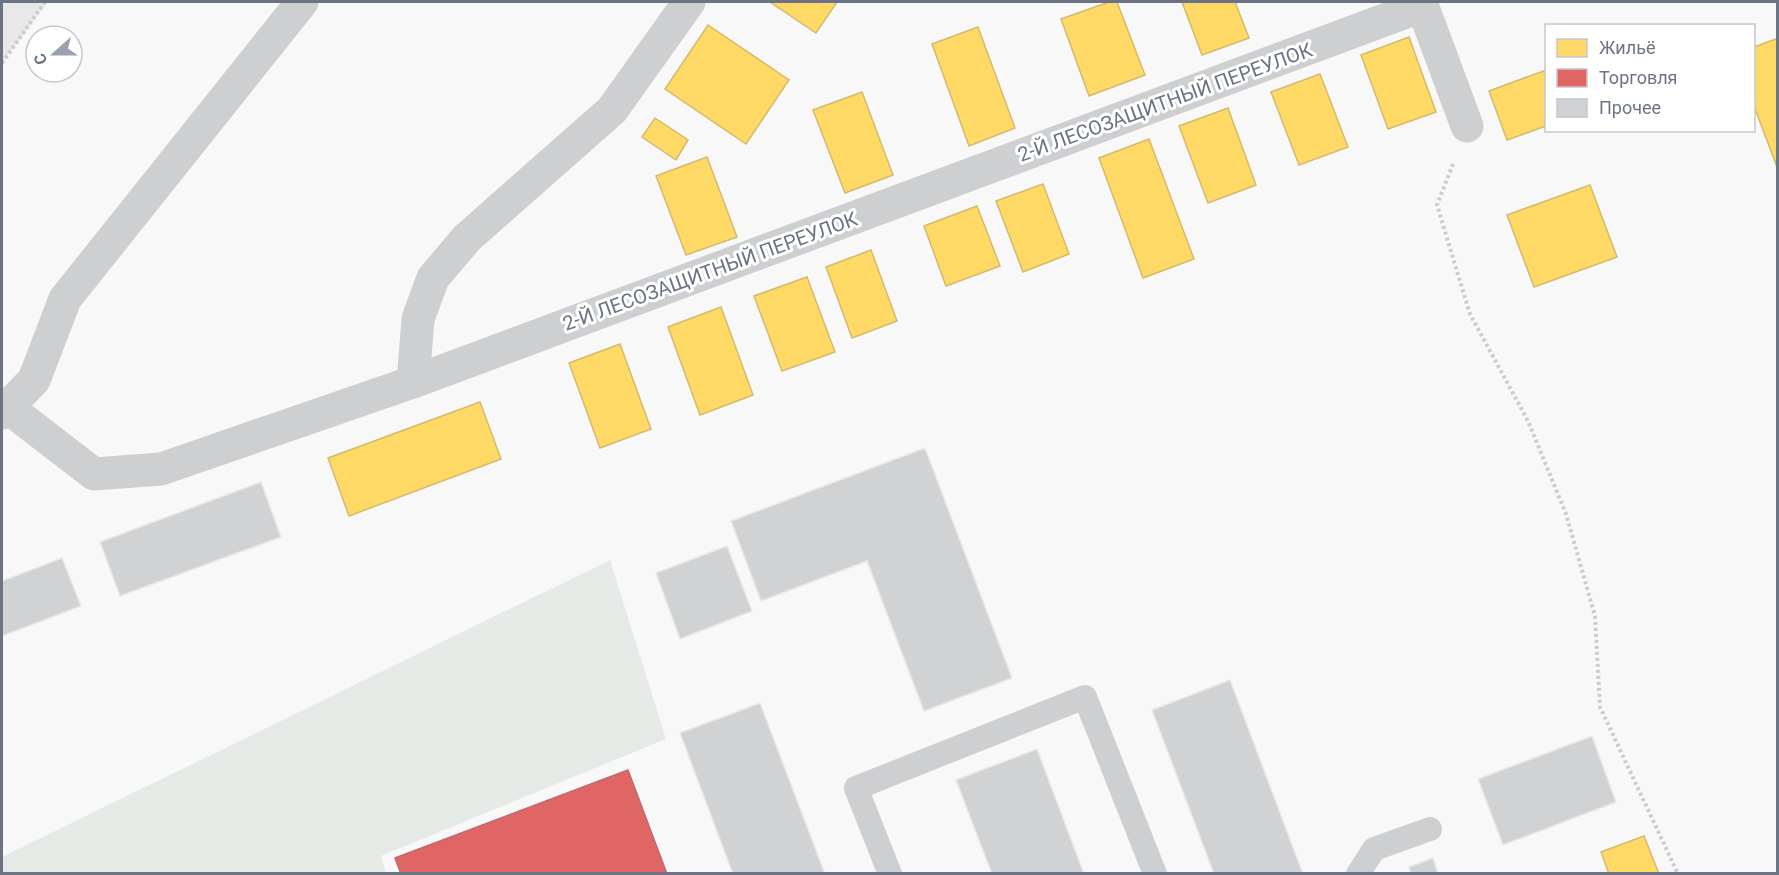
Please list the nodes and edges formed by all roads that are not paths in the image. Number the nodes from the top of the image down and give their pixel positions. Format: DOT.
graph roads {
  1 [pos="302,2"];
  2 [pos="689,2"];
  3 [pos="1421,4"];
  4 [pos="1467,126"];
  5 [pos="413,382"];
  6 [pos="4,410"];
  7 [pos="1430,829"];
  8 [pos="890,873"];
  9 [pos="1155,873"];
  10 [pos="1358,873"];
  1 -- 6 [label="street"];
  2 -- 5 [label="street"];
  3 -- 4 [label="street"];
  3 -- 5 [label="street, 2-Й ЛЕСОЗАЩИТНЫЙ ПЕРЕУЛОК"];
  5 -- 6 [label="street, 2-Й ЛЕСОЗАЩИТНЫЙ ПЕРЕУЛОК"];
  7 -- 10 [label="lane"];
  8 -- 9 [label="lane"];
}
